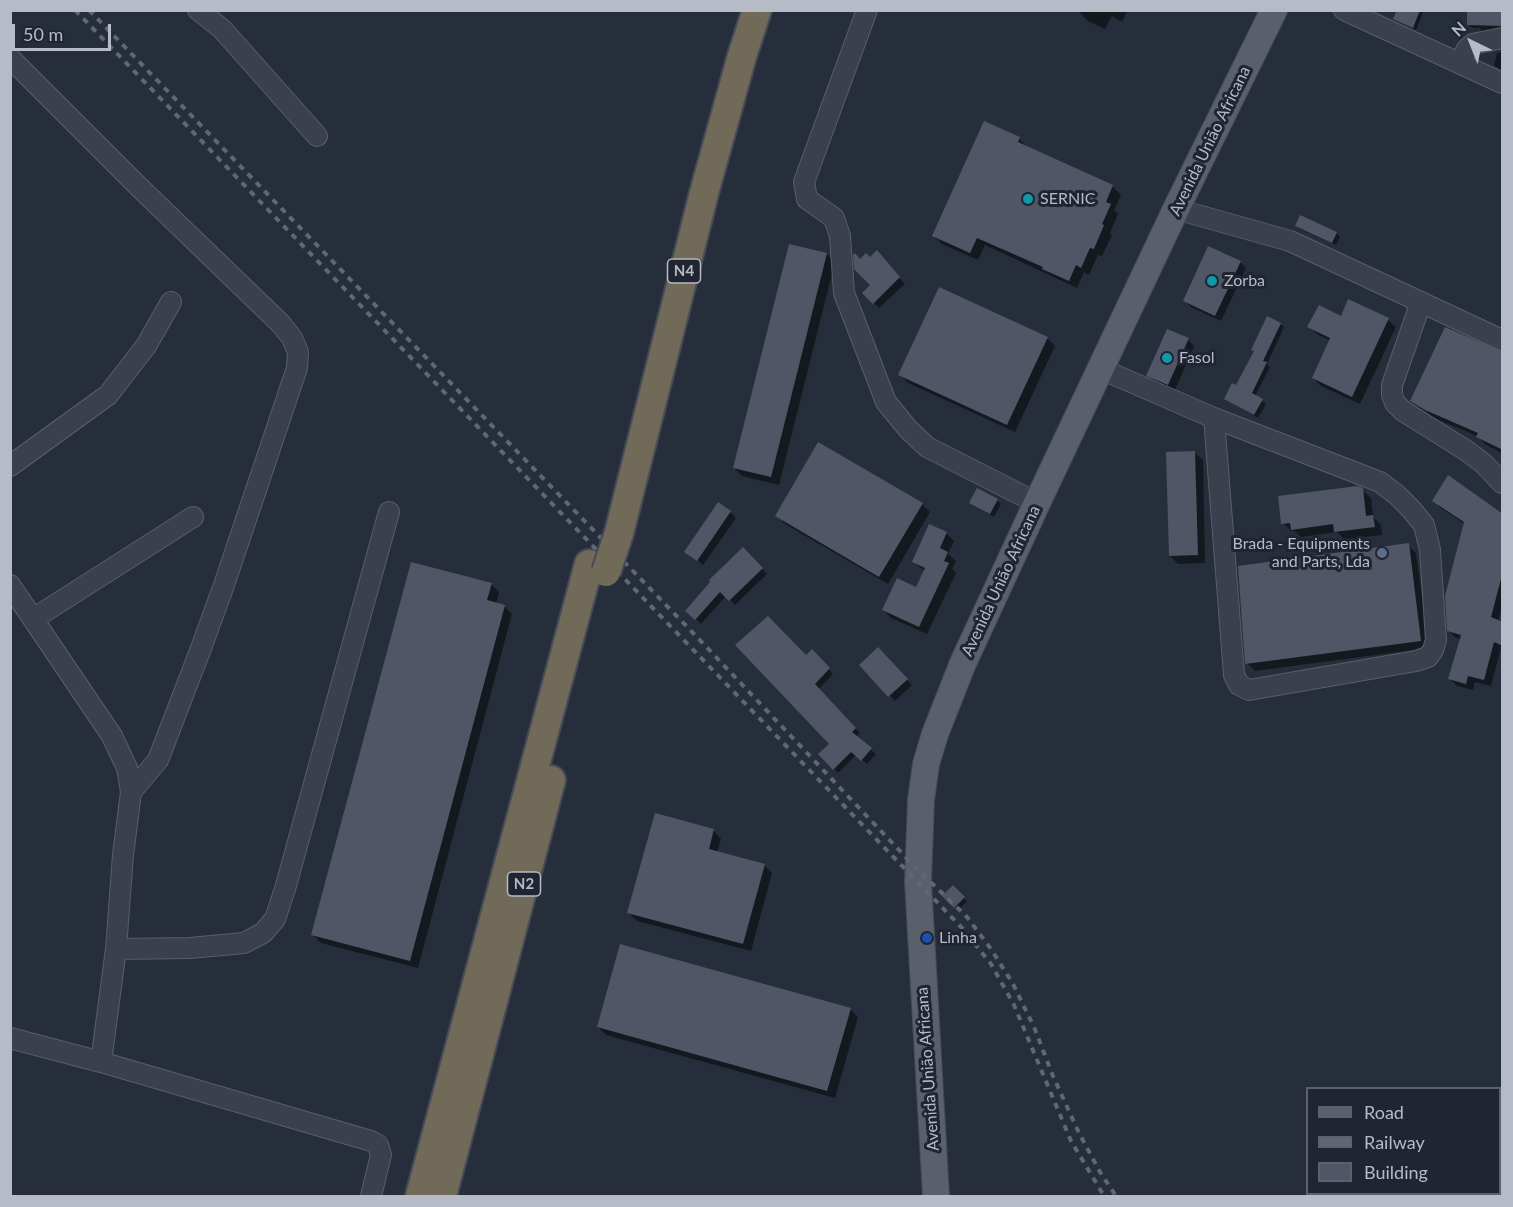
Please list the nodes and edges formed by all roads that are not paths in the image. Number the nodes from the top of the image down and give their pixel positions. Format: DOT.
graph roads {
  1 [pos="198,10"];
  2 [pos="741,10"];
  3 [pos="757,10"];
  4 [pos="867,10"];
  5 [pos="1274,10"];
  6 [pos="1344,10"];
  7 [pos="1503,38"];
  8 [pos="10,58"];
  9 [pos="1460,63"];
  10 [pos="1503,82"];
  11 [pos="317,136"];
  12 [pos="1176,209"];
  13 [pos="171,302"];
  14 [pos="1421,302"];
  15 [pos="1503,340"];
  16 [pos="1101,369"];
  17 [pos="1214,418"];
  18 [pos="10,466"];
  19 [pos="1503,483"];
  20 [pos="1037,503"];
  21 [pos="389,512"];
  22 [pos="192,517"];
  23 [pos="610,532"];
  24 [pos="598,568"];
  25 [pos="10,585"];
  26 [pos="580,596"];
  27 [pos="33,619"];
  28 [pos="131,792"];
  29 [pos="116,949"];
  30 [pos="10,1038"];
  31 [pos="102,1062"];
  32 [pos="371,1197"];
  33 [pos="420,1197"];
  34 [pos="442,1197"];
  35 [pos="936,1197"];
  1 -- 11 [label="street"];
  2 -- 23 [label="highway, N4"];
  3 -- 23 [label="highway, N4"];
  4 -- 20 [label="street"];
  5 -- 12 [label="main road, Avenida União Africana"];
  6 -- 9 [label="street"];
  7 -- 9 [label="street"];
  8 -- 28 [label="street"];
  9 -- 10 [label="street"];
  12 -- 14 [label="street"];
  12 -- 16 [label="main road, Avenida União Africana"];
  13 -- 18 [label="street"];
  14 -- 15 [label="street"];
  14 -- 19 [label="street"];
  16 -- 17 [label="street"];
  16 -- 20 [label="main road, Avenida União Africana"];
  17 -- 17 [label="street"];
  20 -- 35 [label="main road, Avenida União Africana"];
  21 -- 29 [label="street"];
  22 -- 27 [label="street"];
  23 -- 24 [label="highway, N4, bridge"];
  24 -- 26 [label="highway, N4"];
  24 -- 34 [label="highway, N2"];
  25 -- 27 [label="street"];
  26 -- 33 [label="highway, N2"];
  27 -- 28 [label="street"];
  28 -- 29 [label="street"];
  29 -- 31 [label="street"];
  30 -- 31 [label="street"];
  31 -- 32 [label="street"];
}
